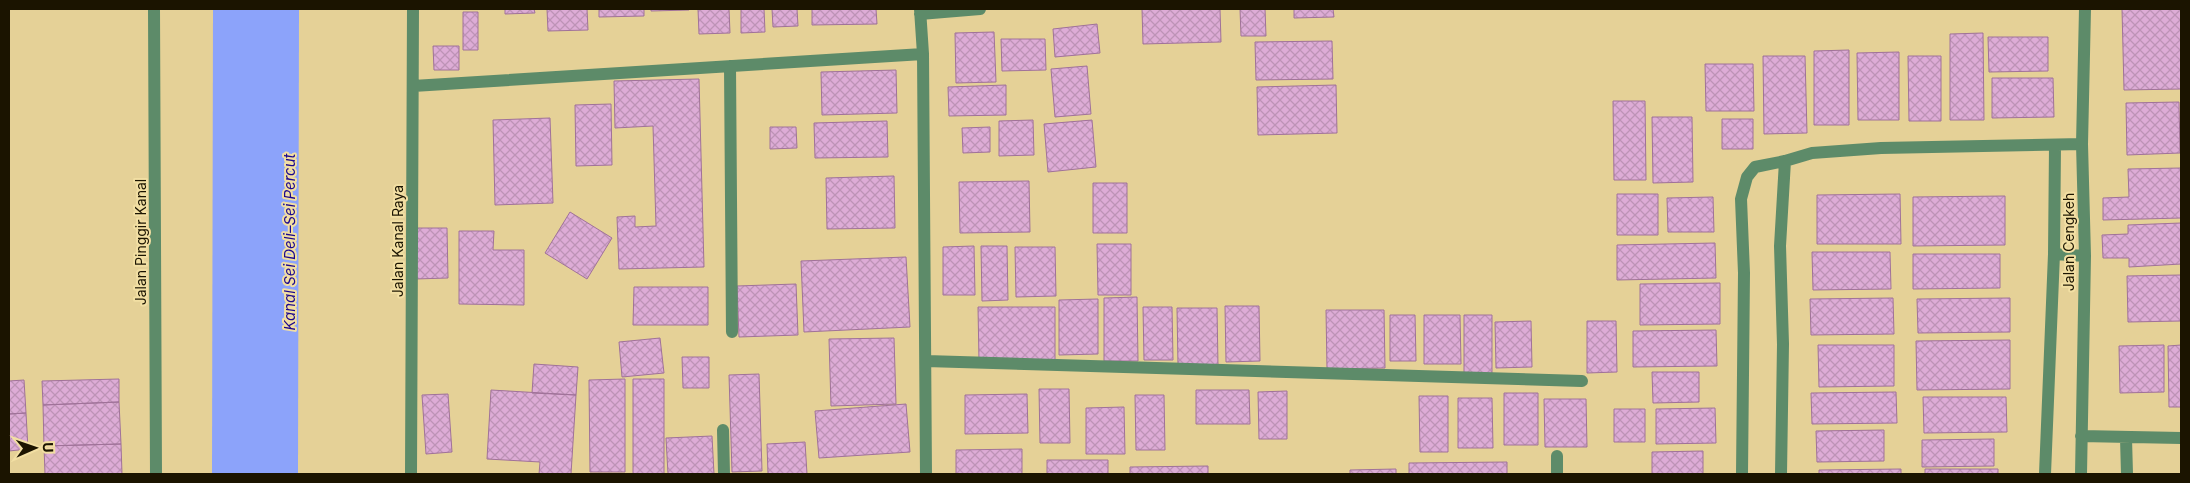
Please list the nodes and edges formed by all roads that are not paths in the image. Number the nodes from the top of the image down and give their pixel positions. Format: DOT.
graph roads {
  1 [pos="154,9"];
  2 [pos="413,9"];
  3 [pos="980,9"];
  4 [pos="2086,9"];
  5 [pos="920,11"];
  6 [pos="923,54"];
  7 [pos="730,66"];
  8 [pos="413,86"];
  9 [pos="2082,144"];
  10 [pos="2055,146"];
  11 [pos="1785,161"];
  12 [pos="2054,254"];
  13 [pos="2085,256"];
  14 [pos="732,332"];
  15 [pos="926,361"];
  16 [pos="1582,381"];
  17 [pos="723,430"];
  18 [pos="2081,436"];
  19 [pos="2126,438"];
  20 [pos="2181,438"];
  21 [pos="1557,456"];
  22 [pos="156,474"];
  23 [pos="411,474"];
  24 [pos="724,474"];
  25 [pos="926,474"];
  26 [pos="1557,474"];
  27 [pos="1742,474"];
  28 [pos="1781,474"];
  29 [pos="2044,474"];
  30 [pos="2081,474"];
  31 [pos="2127,474"];
  1 -- 22 [label="street, Jalan Pinggir Kanal"];
  2 -- 8 [label="street, Jalan Kanal Raya"];
  3 -- 5 [label="street"];
  4 -- 9 [label="street, Jalan Cengkeh"];
  5 -- 6 [label="street"];
  6 -- 7 [label="street"];
  6 -- 15 [label="street"];
  7 -- 8 [label="street"];
  7 -- 14 [label="street"];
  8 -- 23 [label="street, Jalan Kanal Raya"];
  9 -- 10 [label="street"];
  9 -- 13 [label="street, Jalan Cengkeh"];
  10 -- 11 [label="street"];
  10 -- 12 [label="street"];
  11 -- 27 [label="street"];
  11 -- 28 [label="street"];
  12 -- 13 [label="street"];
  12 -- 29 [label="street"];
  13 -- 18 [label="street, Jalan Cengkeh"];
  15 -- 16 [label="street"];
  15 -- 25 [label="street"];
  17 -- 24 [label="street"];
  18 -- 19 [label="street"];
  18 -- 30 [label="street, Jalan Cengkeh"];
  19 -- 20 [label="street"];
  19 -- 31 [label="street"];
  21 -- 26 [label="street"];
}
